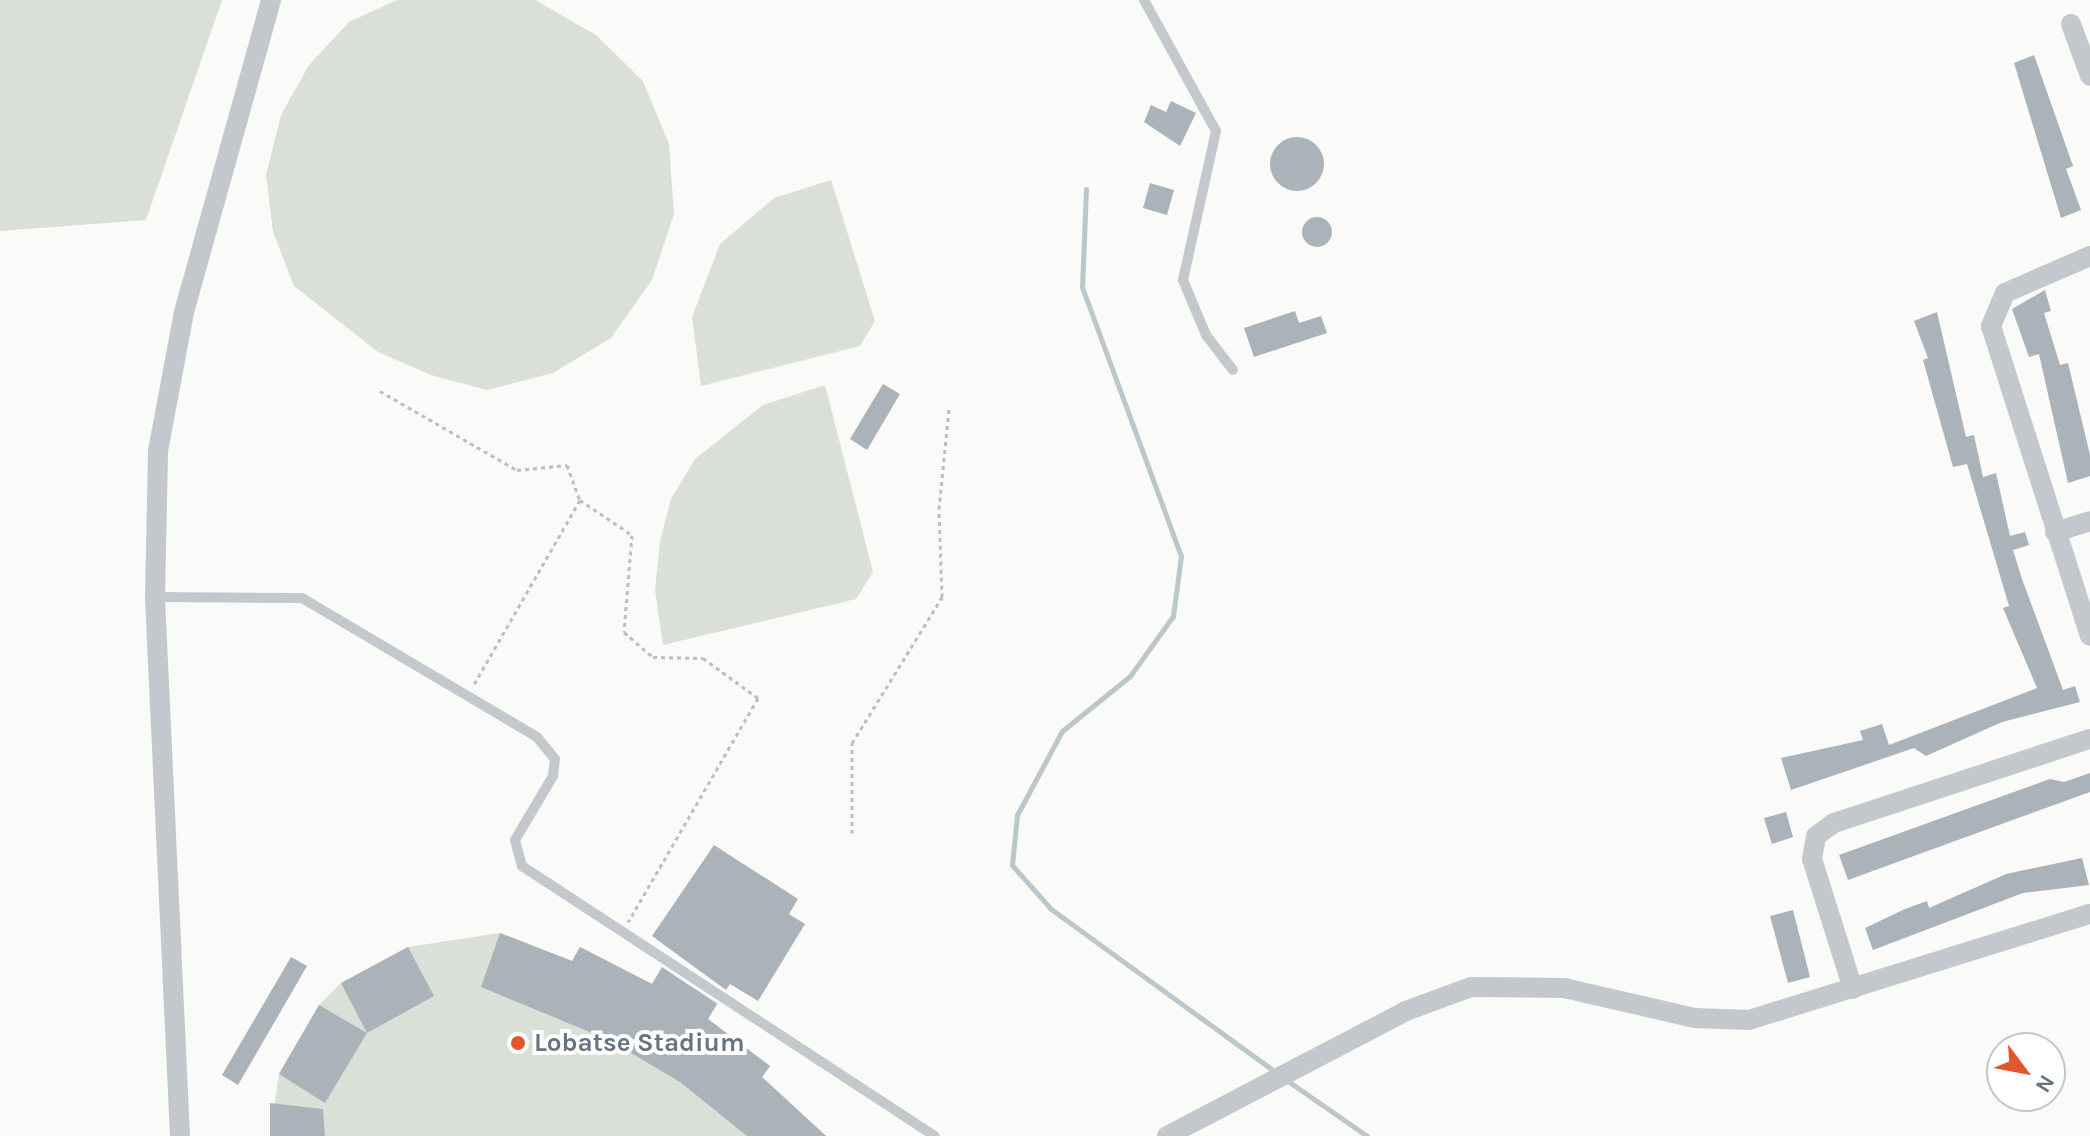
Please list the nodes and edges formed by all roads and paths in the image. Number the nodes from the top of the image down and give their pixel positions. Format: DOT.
graph roads {
  1 [pos="271,0"];
  2 [pos="1144,0"];
  3 [pos="2071,24"];
  4 [pos="2090,76"];
  5 [pos="2090,256"];
  6 [pos="1233,370"];
  7 [pos="380,391"];
  8 [pos="949,409"];
  9 [pos="580,500"];
  10 [pos="2090,521"];
  11 [pos="2055,532"];
  12 [pos="155,597"];
  13 [pos="2090,636"];
  14 [pos="468,694"];
  15 [pos="2090,739"];
  16 [pos="852,833"];
  17 [pos="2090,914"];
  18 [pos="621,933"];
  19 [pos="1853,989"];
  20 [pos="180,1136"];
  21 [pos="934,1136"];
  22 [pos="1167,1136"];
  1 -- 12 [label="street"];
  2 -- 6 [label="lane"];
  3 -- 4 [label="street"];
  5 -- 11 [label="street"];
  7 -- 9 [label="path"];
  8 -- 16 [label="path"];
  9 -- 14 [label="path"];
  9 -- 18 [label="path"];
  10 -- 11 [label="street"];
  11 -- 13 [label="street"];
  12 -- 14 [label="lane"];
  12 -- 20 [label="street"];
  14 -- 18 [label="lane"];
  15 -- 19 [label="street"];
  17 -- 19 [label="street"];
  18 -- 21 [label="lane"];
  19 -- 22 [label="street"];
}
